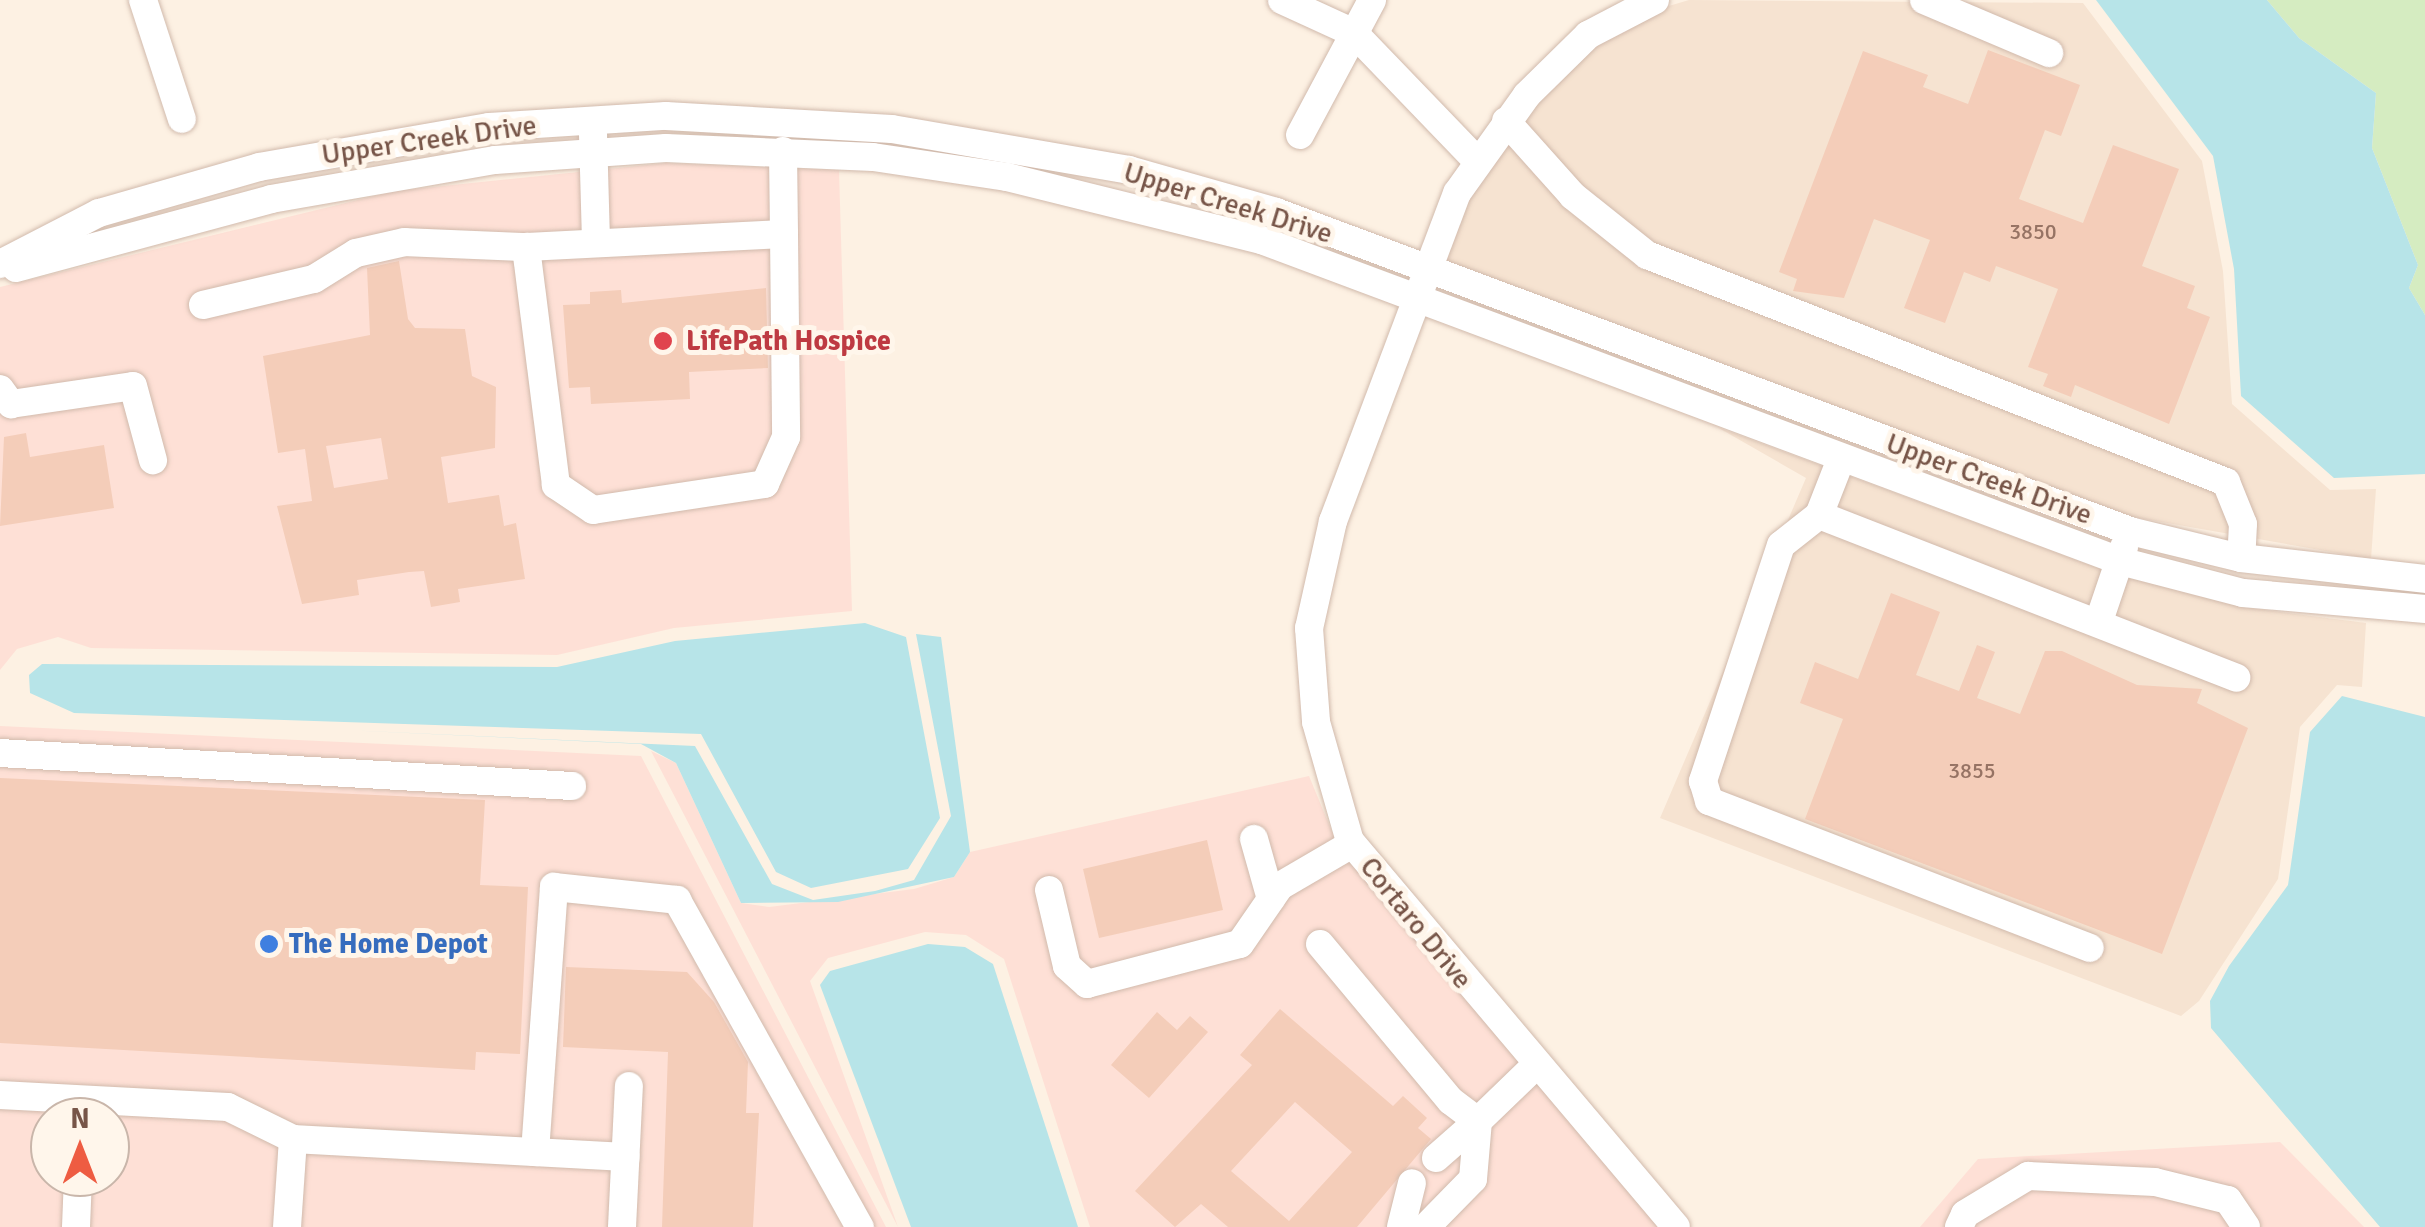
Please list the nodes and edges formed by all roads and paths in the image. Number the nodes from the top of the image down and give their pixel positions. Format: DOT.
graph roads {
  1 [pos="143,0"];
  2 [pos="1282,0"];
  3 [pos="1372,0"];
  4 [pos="1654,0"];
  5 [pos="1924,0"];
  6 [pos="1354,33"];
  7 [pos="2049,53"];
  8 [pos="592,118"];
  9 [pos="182,119"];
  10 [pos="1506,121"];
  11 [pos="1300,135"];
  12 [pos="782,150"];
  13 [pos="594,152"];
  14 [pos="1477,160"];
  15 [pos="784,234"];
  16 [pos="596,242"];
  17 [pos="526,248"];
  18 [pos="0,264"];
  19 [pos="0,272"];
  20 [pos="1425,285"];
  21 [pos="203,305"];
  22 [pos="0,390"];
  23 [pos="1841,459"];
  24 [pos="153,460"];
  25 [pos="1819,515"];
  26 [pos="2130,531"];
  27 [pos="2241,558"];
  28 [pos="2120,560"];
  29 [pos="2425,579"];
  30 [pos="2425,609"];
  31 [pos="2099,621"];
  32 [pos="2236,678"];
  33 [pos="0,753"];
  34 [pos="572,786"];
  35 [pos="1254,839"];
  36 [pos="1352,844"];
  37 [pos="1049,890"];
  38 [pos="1271,899"];
  39 [pos="1320,944"];
  40 [pos="2090,948"];
  41 [pos="1534,1067"];
  42 [pos="629,1086"];
  43 [pos="0,1095"];
  44 [pos="30,1100"];
  45 [pos="130,1108"];
  46 [pos="1478,1121"];
  47 [pos="293,1138"];
  48 [pos="536,1152"];
  49 [pos="626,1157"];
  50 [pos="1436,1158"];
  51 [pos="1412,1183"];
  52 [pos="77,1197"];
  53 [pos="76,1227"];
  54 [pos="287,1227"];
  55 [pos="622,1227"];
  56 [pos="860,1227"];
  57 [pos="1401,1227"];
  58 [pos="1426,1227"];
  59 [pos="1676,1227"];
  60 [pos="1959,1227"];
  61 [pos="2246,1227"];
  1 -- 9 [label="street"];
  2 -- 6 [label="street"];
  3 -- 6 [label="street"];
  4 -- 10 [label="street, Cortaro Drive"];
  5 -- 7 [label="street"];
  6 -- 11 [label="street"];
  6 -- 14 [label="street"];
  8 -- 13 [label="street"];
  8 -- 18 [label="street, Upper Creek Drive"];
  8 -- 20 [label="street, Upper Creek Drive"];
  10 -- 14 [label="street, Cortaro Drive"];
  10 -- 27 [label="street"];
  12 -- 13 [label="street, Upper Creek Drive"];
  12 -- 15 [label="street"];
  12 -- 20 [label="street, Upper Creek Drive"];
  13 -- 16 [label="street"];
  13 -- 19 [label="street, Upper Creek Drive"];
  14 -- 20 [label="street, Cortaro Drive"];
  15 -- 16 [label="street"];
  15 -- 17 [label="street"];
  16 -- 17 [label="street"];
  17 -- 21 [label="street"];
  20 -- 23 [label="street, Upper Creek Drive"];
  20 -- 26 [label="street, Upper Creek Drive"];
  20 -- 36 [label="street, Cortaro Drive"];
  22 -- 24 [label="street"];
  23 -- 25 [label="street"];
  23 -- 28 [label="street, Upper Creek Drive"];
  25 -- 31 [label="street"];
  25 -- 40 [label="street"];
  26 -- 27 [label="street, Upper Creek Drive"];
  26 -- 28 [label="street"];
  27 -- 29 [label="street, Upper Creek Drive"];
  28 -- 30 [label="street, Upper Creek Drive"];
  28 -- 31 [label="street"];
  31 -- 32 [label="street"];
  33 -- 34 [label="street"];
  35 -- 38 [label="street"];
  36 -- 38 [label="street"];
  36 -- 41 [label="street, Cortaro Drive"];
  37 -- 38 [label="street"];
  39 -- 46 [label="street"];
  41 -- 46 [label="street"];
  41 -- 59 [label="street, Cortaro Drive"];
  42 -- 49 [label="street"];
  43 -- 44 [label="street"];
  45 -- 47 [label="street"];
  46 -- 50 [label="street"];
  46 -- 58 [label="street"];
  47 -- 48 [label="street"];
  47 -- 54 [label="street"];
  48 -- 49 [label="street"];
  48 -- 56 [label="street"];
  49 -- 55 [label="street"];
  51 -- 57 [label="street"];
  52 -- 53 [label="street"];
  60 -- 61 [label="street"];
}
